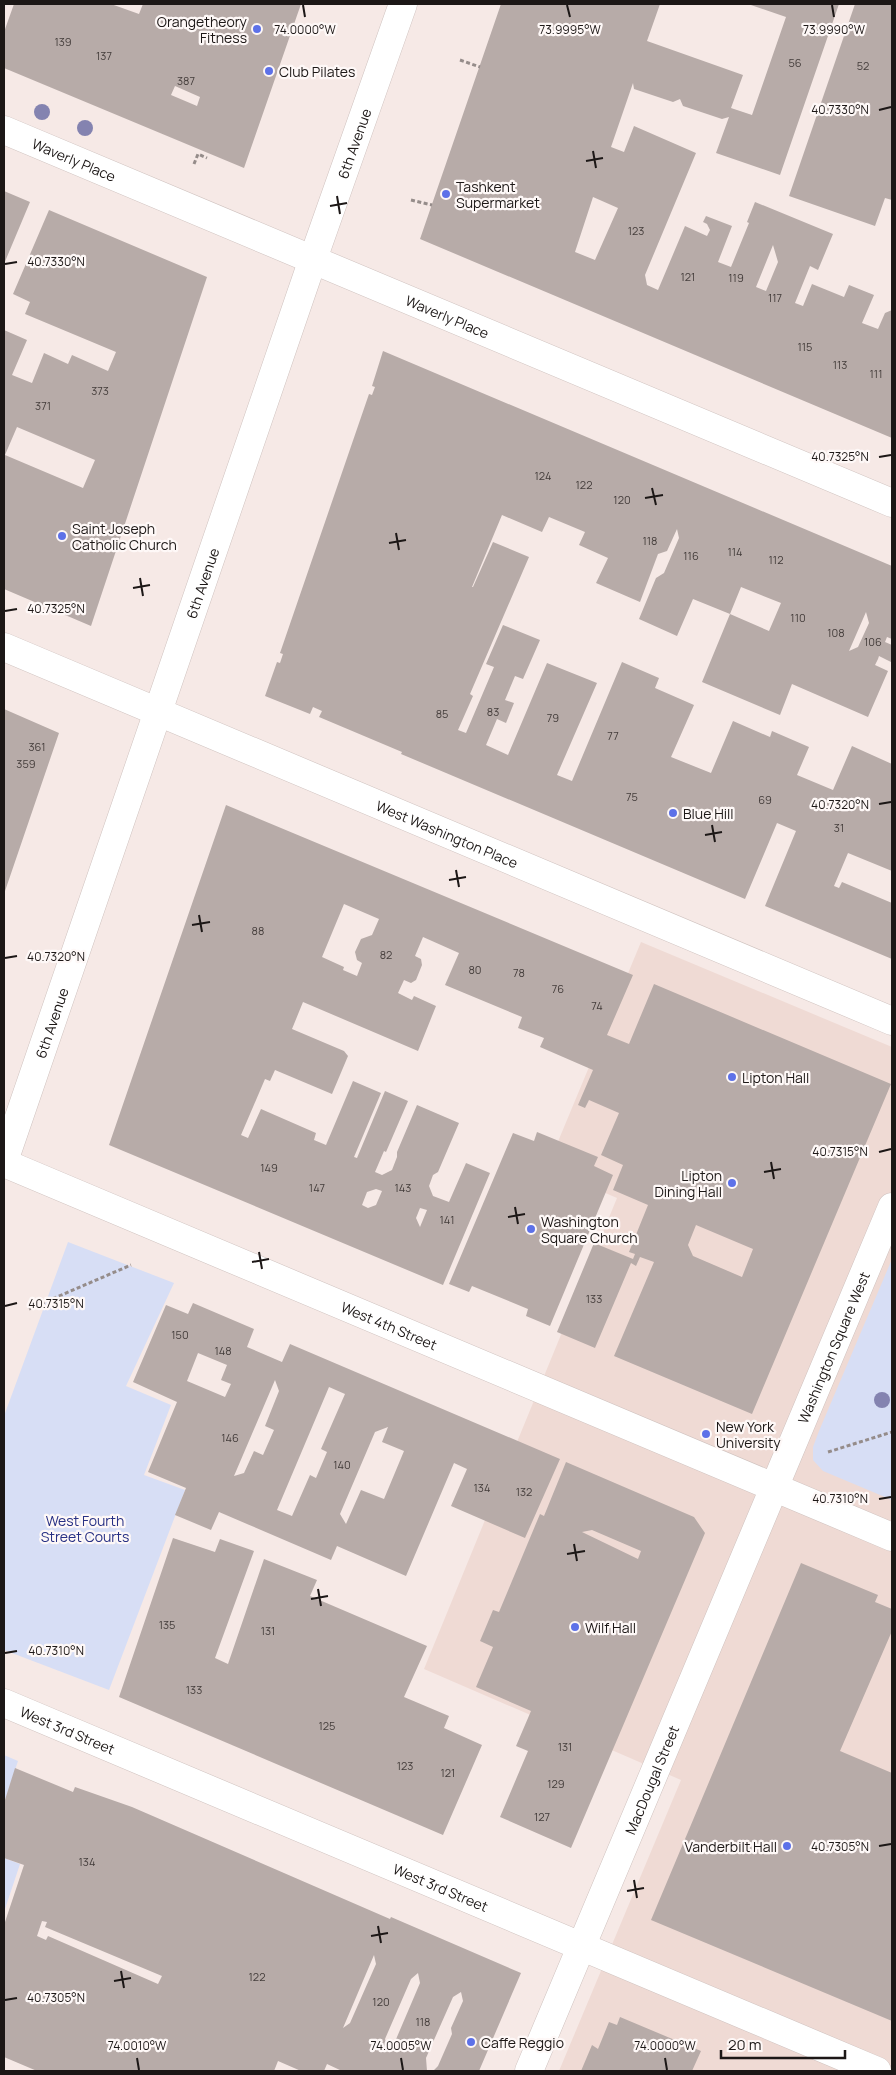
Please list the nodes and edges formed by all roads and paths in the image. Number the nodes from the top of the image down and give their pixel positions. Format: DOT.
graph roads {
  1 [pos="403,4"];
  2 [pos="460,60"];
  3 [pos="480,68"];
  4 [pos="4,130"];
  5 [pos="207,158"];
  6 [pos="194,164"];
  7 [pos="411,200"];
  8 [pos="432,205"];
  9 [pos="313,259"];
  10 [pos="892,503"];
  11 [pos="4,647"];
  12 [pos="158,712"];
  13 [pos="892,1021"];
  14 [pos="4,1162"];
  15 [pos="892,1207"];
  16 [pos="131,1265"];
  17 [pos="29,1309"];
  18 [pos="892,1432"];
  19 [pos="825,1453"];
  20 [pos="774,1488"];
  21 [pos="892,1537"];
  22 [pos="4,1704"];
  23 [pos="581,1947"];
  24 [pos="529,2071"];
  25 [pos="877,2071"];
  1 -- 9 [label="street, 6th Avenue"];
  2 -- 3 [label="path"];
  4 -- 9 [label="street, Waverly Place"];
  5 -- 6 [label="path"];
  7 -- 8 [label="path"];
  9 -- 10 [label="street, Waverly Place"];
  9 -- 12 [label="street, 6th Avenue"];
  11 -- 12 [label="street, West Washington Place"];
  12 -- 13 [label="street, West Washington Place"];
  12 -- 14 [label="street, 6th Avenue"];
  14 -- 20 [label="street, West 4th Street"];
  15 -- 20 [label="street, Washington Square West"];
  16 -- 17 [label="path"];
  18 -- 19 [label="path"];
  20 -- 21 [label="street, West 4th Street"];
  20 -- 23 [label="street, MacDougal Street"];
  22 -- 23 [label="street, West 3rd Street"];
  23 -- 24 [label="street, MacDougal Street"];
  23 -- 25 [label="street, West 3rd Street"];
}
